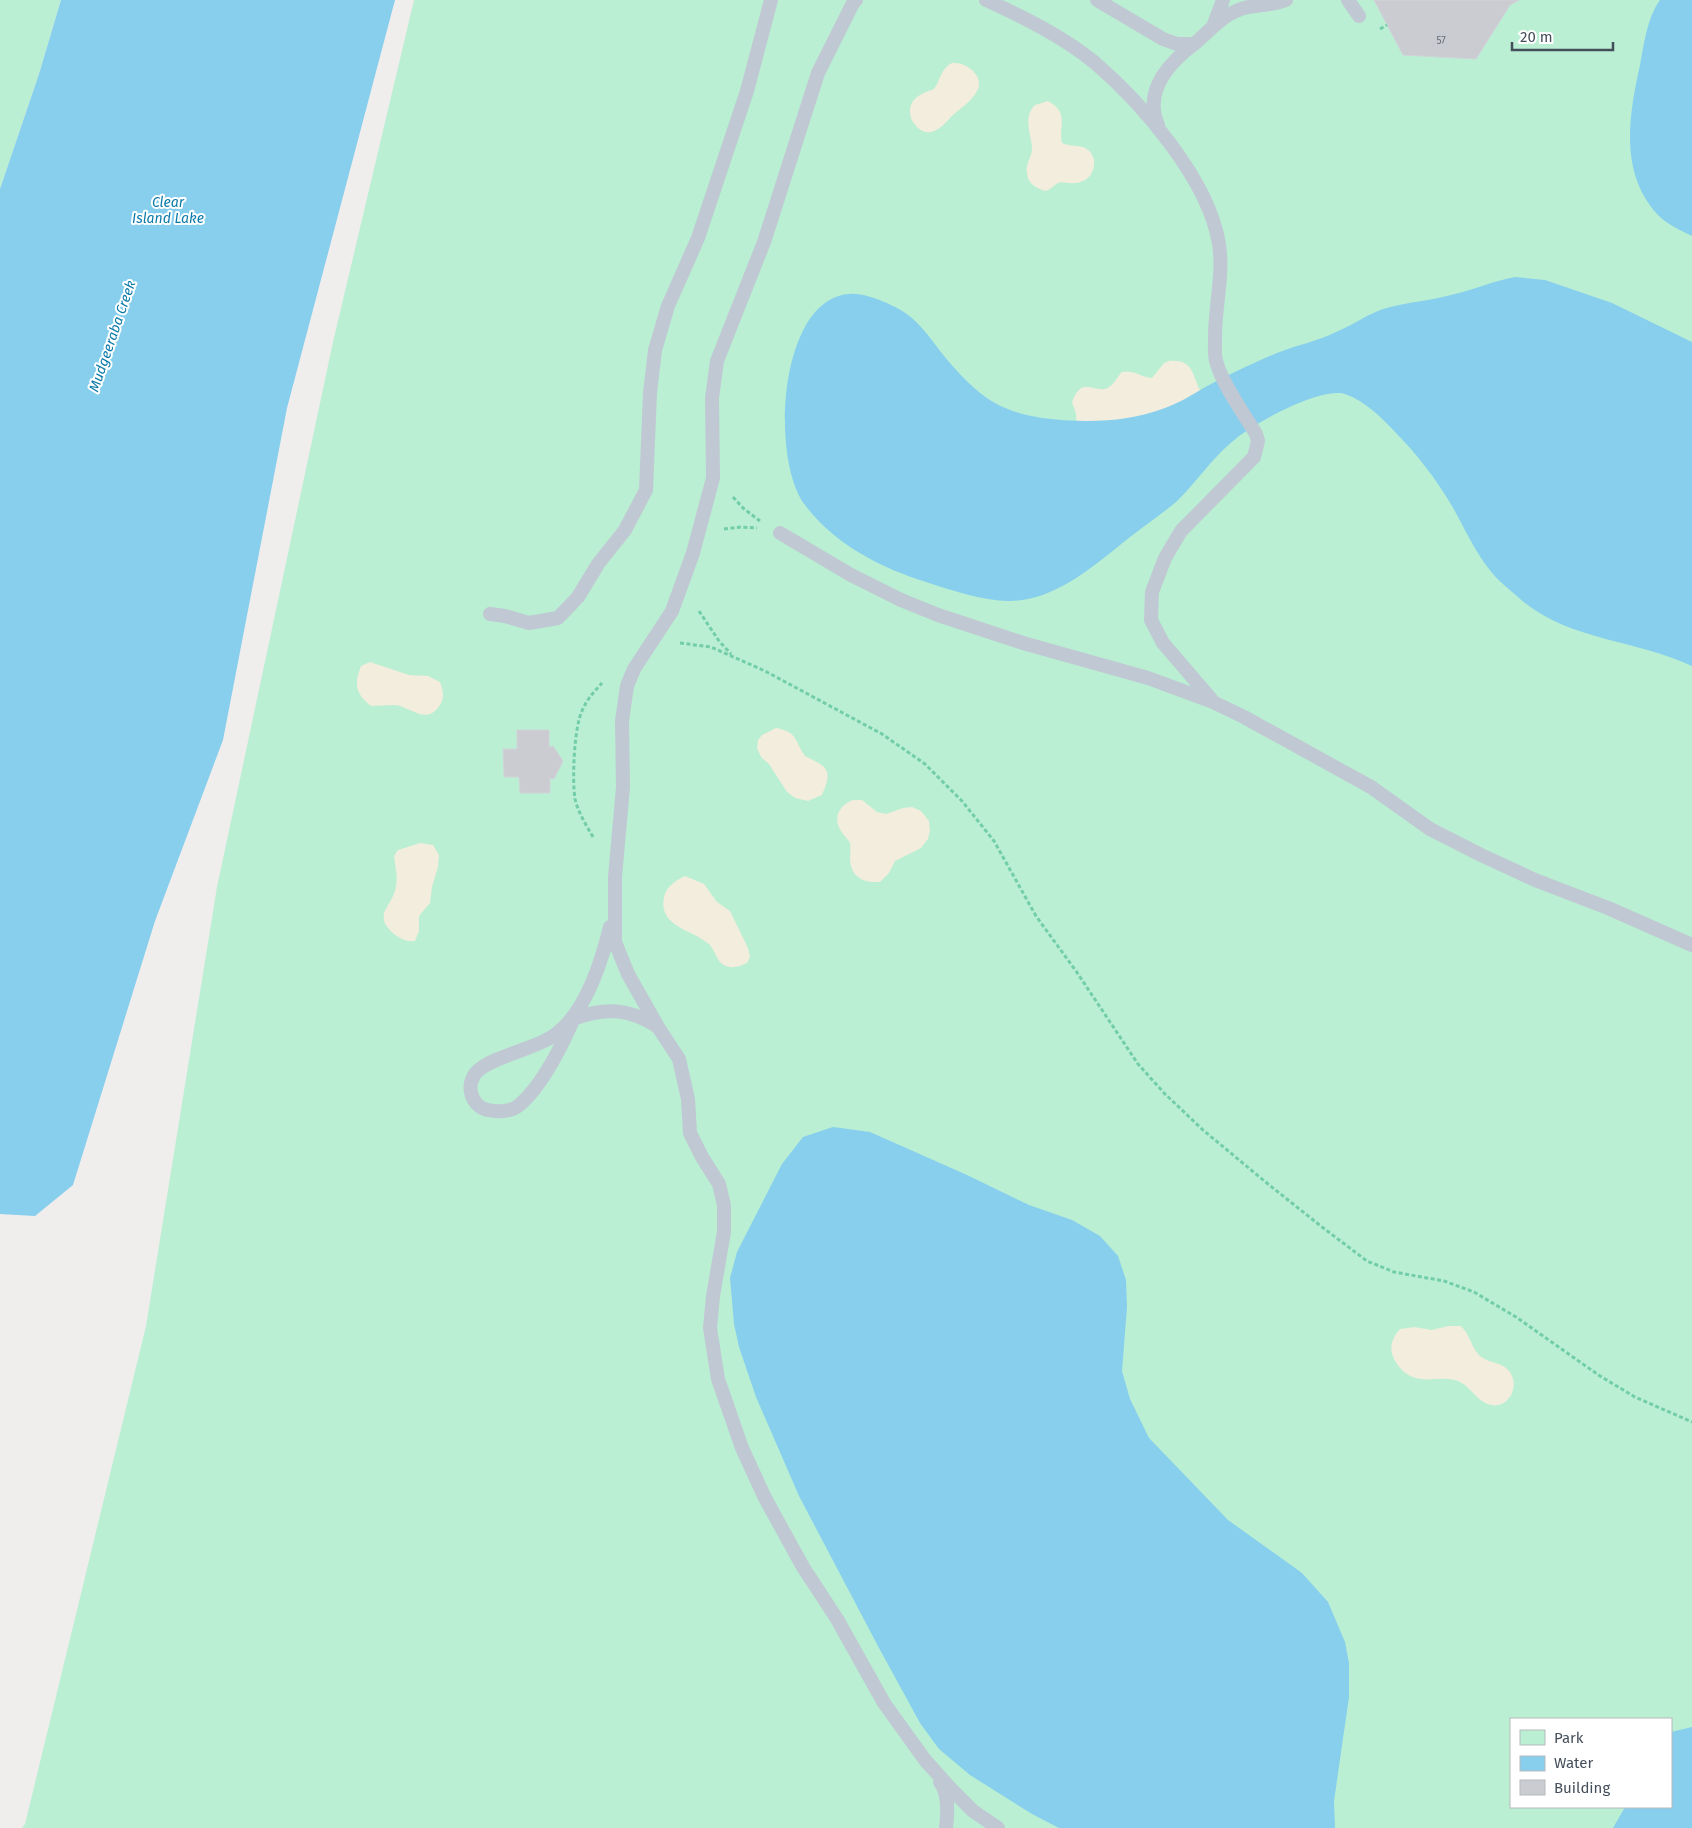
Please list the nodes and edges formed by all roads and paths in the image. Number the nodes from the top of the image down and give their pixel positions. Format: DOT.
graph roads {
  1 [pos="771,0"];
  2 [pos="986,0"];
  3 [pos="1097,0"];
  4 [pos="1224,0"];
  5 [pos="1348,0"];
  6 [pos="854,1"];
  7 [pos="1278,1"];
  8 [pos="1359,16"];
  9 [pos="1214,24"];
  10 [pos="1194,44"];
  11 [pos="1163,135"];
  12 [pos="712,460"];
  13 [pos="780,533"];
  14 [pos="693,553"];
  15 [pos="696,606"];
  16 [pos="490,614"];
  17 [pos="644,655"];
  18 [pos="733,657"];
  19 [pos="634,669"];
  20 [pos="1213,702"];
  21 [pos="594,838"];
  22 [pos="615,877"];
  23 [pos="1692,945"];
  24 [pos="574,1016"];
  25 [pos="658,1027"];
  26 [pos="1692,1422"];
  27 [pos="925,1760"];
  28 [pos="946,1828"];
  29 [pos="998,1828"];
  1 -- 16 [label="lane"];
  2 -- 11 [label="lane"];
  3 -- 10 [label="lane"];
  4 -- 9 [label="lane"];
  5 -- 8 [label="lane"];
  6 -- 12 [label="lane"];
  7 -- 9 [label="lane"];
  9 -- 10 [label="lane"];
  10 -- 11 [label="lane"];
  11 -- 20 [label="lane"];
  12 -- 13 [label="path"];
  12 -- 14 [label="lane"];
  13 -- 14 [label="path"];
  13 -- 20 [label="lane"];
  14 -- 17 [label="lane"];
  15 -- 18 [label="path"];
  17 -- 18 [label="path"];
  17 -- 19 [label="lane"];
  18 -- 26 [label="path"];
  19 -- 21 [label="path"];
  19 -- 22 [label="lane"];
  20 -- 23 [label="lane"];
  22 -- 24 [label="lane"];
  22 -- 25 [label="lane"];
  24 -- 24 [label="lane"];
  24 -- 25 [label="lane"];
  25 -- 27 [label="lane"];
  27 -- 28 [label="lane"];
  27 -- 29 [label="lane"];
}
